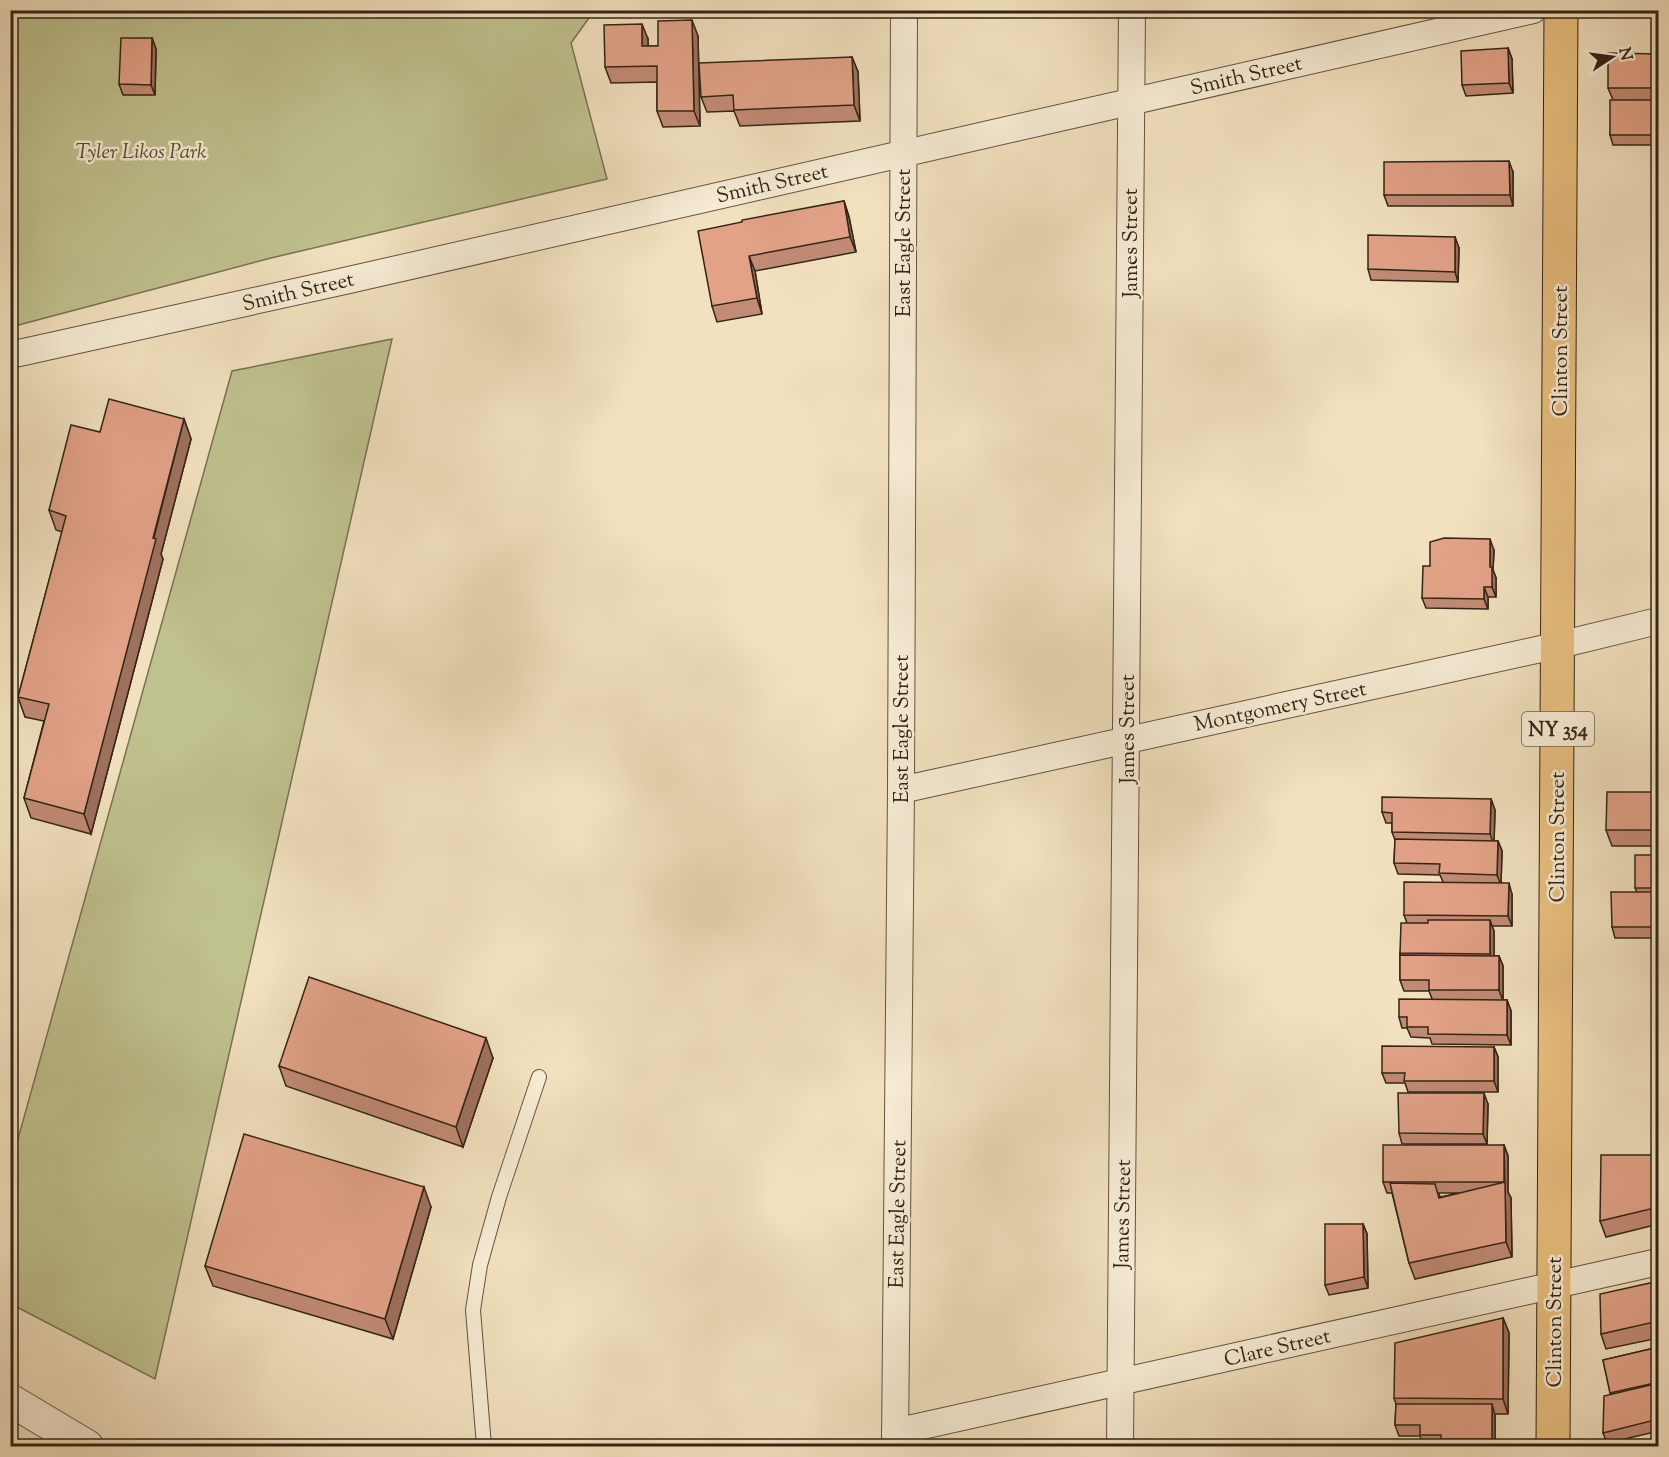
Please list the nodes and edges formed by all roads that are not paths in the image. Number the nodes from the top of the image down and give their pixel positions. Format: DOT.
graph roads {
  1 [pos="904,10"];
  2 [pos="1132,10"];
  3 [pos="1533,10"];
  4 [pos="1561,10"];
  5 [pos="1131,101"];
  6 [pos="903,153"];
  7 [pos="10,355"];
  8 [pos="1659,621"];
  9 [pos="1559,645"];
  10 [pos="1127,740"];
  11 [pos="901,790"];
  12 [pos="539,1077"];
  13 [pos="1659,1262"];
  14 [pos="1554,1285"];
  15 [pos="1121,1382"];
  16 [pos="10,1400"];
  17 [pos="895,1439"];
  18 [pos="87,1446"];
  19 [pos="484,1446"];
  20 [pos="1120,1446"];
  21 [pos="1553,1446"];
  1 -- 6 [label="street, East Eagle Street"];
  2 -- 5 [label="street, James Street"];
  3 -- 5 [label="street, Smith Street"];
  4 -- 9 [label="main road, Clinton Street / NY 354"];
  5 -- 6 [label="street, Smith Street"];
  5 -- 10 [label="street, James Street"];
  6 -- 7 [label="street, Smith Street"];
  6 -- 11 [label="street, East Eagle Street"];
  8 -- 9 [label="street, Montgomery Street"];
  9 -- 10 [label="street, Montgomery Street"];
  9 -- 14 [label="main road, Clinton Street / NY 354"];
  10 -- 11 [label="street, Montgomery Street"];
  10 -- 15 [label="street, James Street"];
  11 -- 17 [label="street, East Eagle Street"];
  12 -- 19 [label="lane"];
  13 -- 14 [label="street, Clare Street"];
  14 -- 15 [label="street, Clare Street"];
  14 -- 21 [label="main road, Clinton Street / NY 354"];
  15 -- 17 [label="street, Clare Street"];
  15 -- 20 [label="street, James Street"];
  16 -- 18 [label="street"];
}
